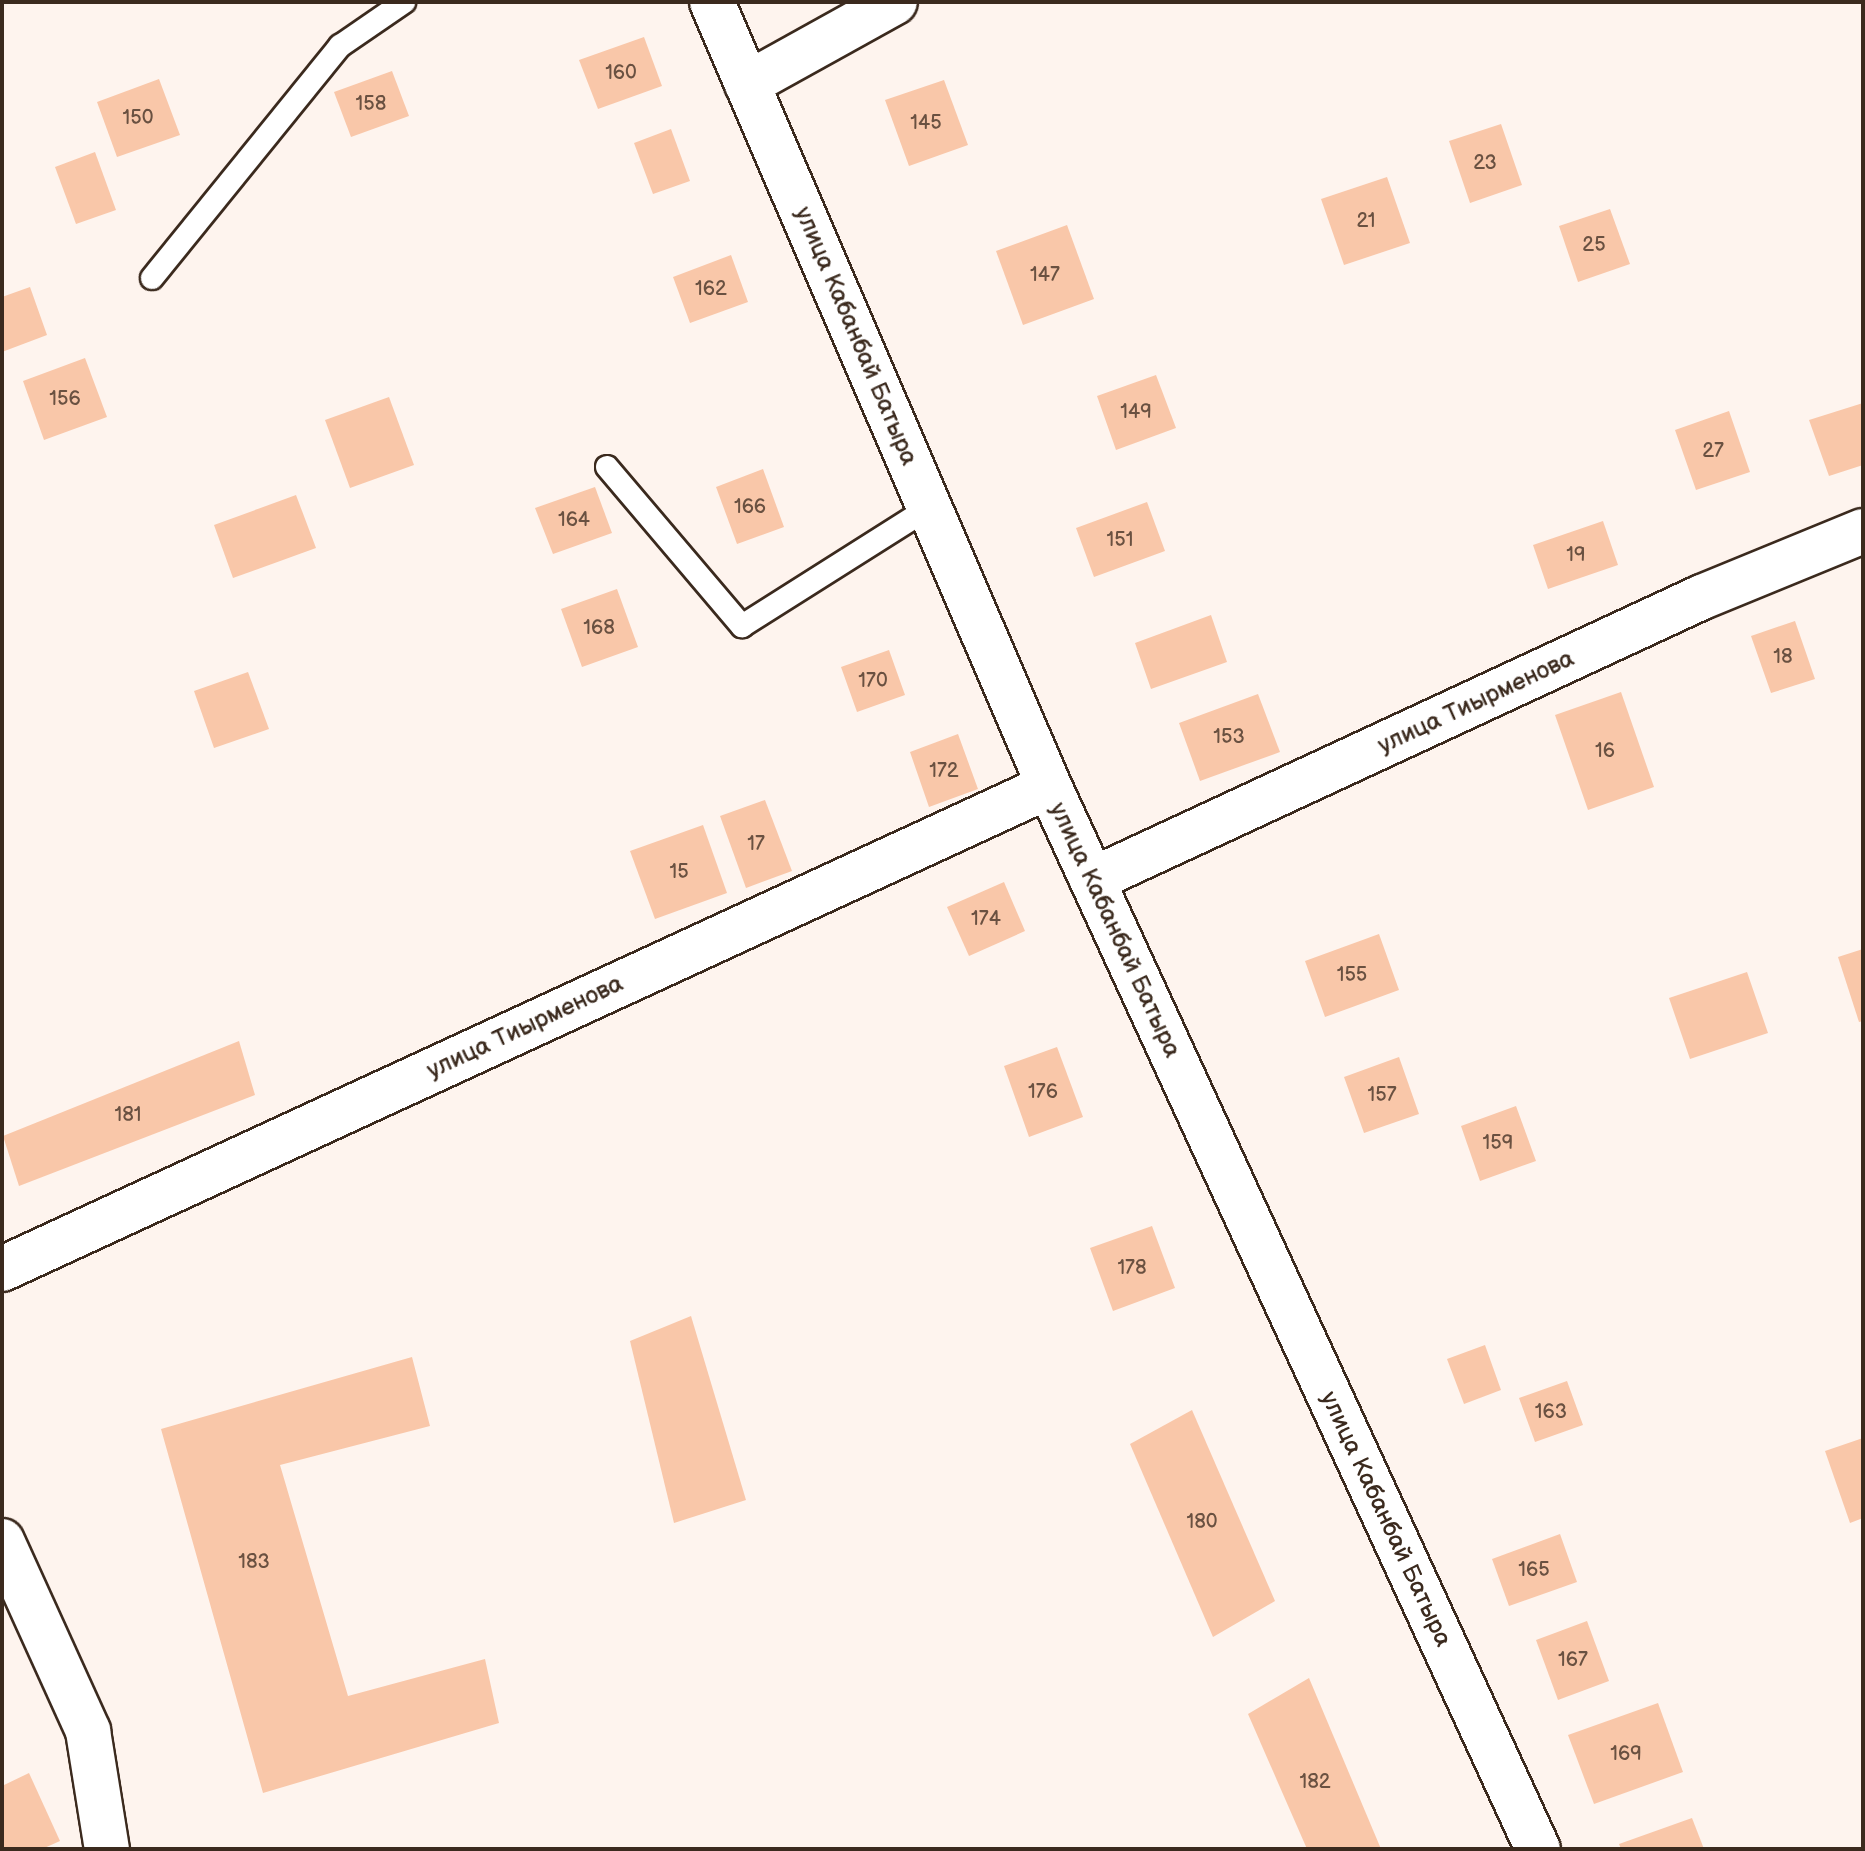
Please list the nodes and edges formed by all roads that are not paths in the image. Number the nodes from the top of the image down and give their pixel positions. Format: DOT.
graph roads {
  1 [pos="404,2"];
  2 [pos="712,2"];
  3 [pos="895,2"];
  4 [pos="747,84"];
  5 [pos="152,278"];
  6 [pos="607,467"];
  7 [pos="929,508"];
  8 [pos="1863,531"];
  9 [pos="1049,786"];
  10 [pos="1092,880"];
  11 [pos="2,1269"];
  12 [pos="2,1541"];
  13 [pos="107,1849"];
  14 [pos="1538,1849"];
  1 -- 5 [label="lane"];
  2 -- 4 [label="street, улица Кабанбай Батыра"];
  3 -- 4 [label="street"];
  4 -- 7 [label="street, улица Кабанбай Батыра"];
  6 -- 7 [label="lane"];
  7 -- 9 [label="street, улица Кабанбай Батыра"];
  8 -- 10 [label="street, улица Тиырменова"];
  9 -- 10 [label="street, улица Кабанбай Батыра"];
  9 -- 11 [label="street, улица Тиырменова"];
  10 -- 14 [label="street, улица Кабанбай Батыра"];
  12 -- 13 [label="street"];
}
